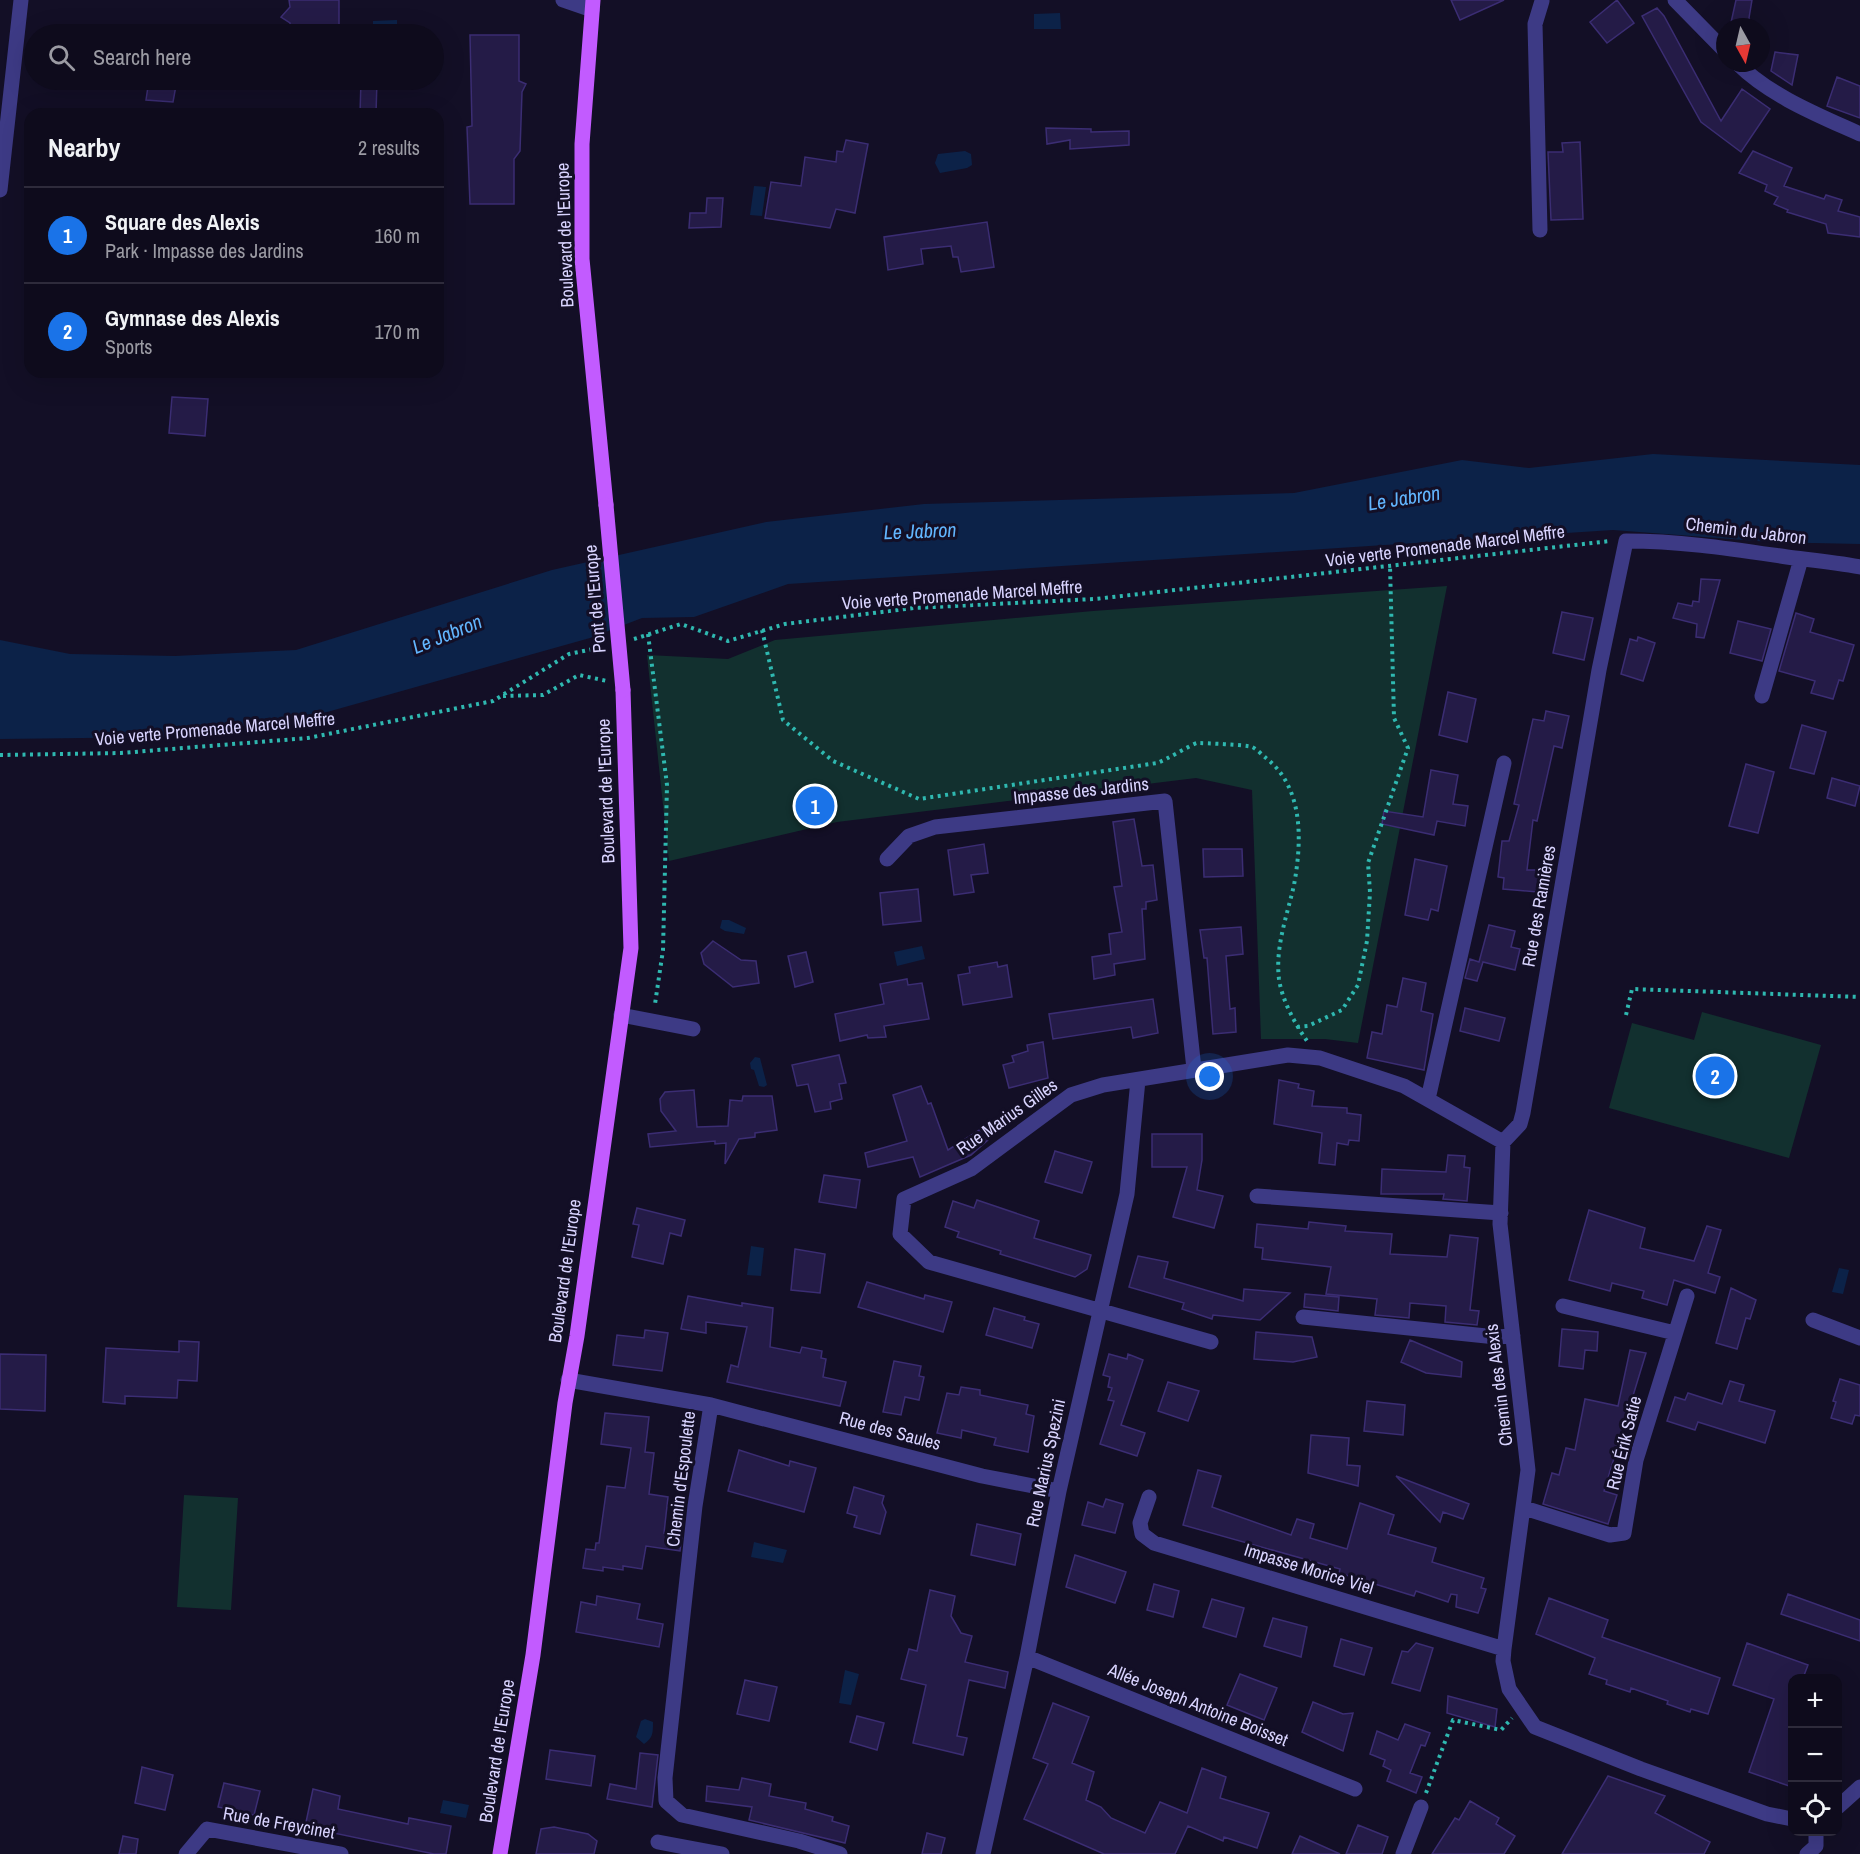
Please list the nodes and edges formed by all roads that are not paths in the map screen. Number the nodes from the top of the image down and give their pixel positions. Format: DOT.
graph roads {
  1 [pos="21,0"];
  2 [pos="563,0"];
  3 [pos="1675,0"];
  4 [pos="1542,1"];
  5 [pos="592,5"];
  6 [pos="1716,42"];
  7 [pos="1746,72"];
  8 [pos="5,96"];
  9 [pos="1860,134"];
  10 [pos="0,190"];
  11 [pos="1540,230"];
  12 [pos="606,505"];
  13 [pos="1626,541"];
  14 [pos="1802,559"];
  15 [pos="1860,567"];
  16 [pos="622,687"];
  17 [pos="1762,696"];
  18 [pos="1504,763"];
  19 [pos="887,858"];
  20 [pos="621,1015"];
  21 [pos="693,1029"];
  22 [pos="1194,1069"];
  23 [pos="1138,1080"];
  24 [pos="1428,1099"];
  25 [pos="1503,1142"];
  26 [pos="1257,1196"];
  27 [pos="1501,1213"];
  28 [pos="1687,1296"];
  29 [pos="1563,1306"];
  30 [pos="1100,1309"];
  31 [pos="1303,1317"];
  32 [pos="1813,1320"];
  33 [pos="1675,1333"];
  34 [pos="1513,1336"];
  35 [pos="1860,1338"];
  36 [pos="1211,1342"];
  37 [pos="568,1380"];
  38 [pos="711,1406"];
  39 [pos="1059,1491"];
  40 [pos="1149,1497"];
  41 [pos="1524,1508"];
  42 [pos="1504,1648"];
  43 [pos="1027,1657"];
  44 [pos="1860,1787"];
  45 [pos="1355,1788"];
  46 [pos="1842,1803"];
  47 [pos="1421,1807"];
  48 [pos="1788,1818"];
  49 [pos="1816,1836"];
  50 [pos="658,1842"];
  51 [pos="186,1854"];
  52 [pos="341,1854"];
  53 [pos="500,1854"];
  54 [pos="722,1854"];
  55 [pos="840,1854"];
  56 [pos="983,1854"];
  57 [pos="1403,1854"];
  58 [pos="1808,1854"];
  1 -- 8 [label="street"];
  2 -- 5 [label="street"];
  3 -- 6 [label="street"];
  4 -- 11 [label="street"];
  5 -- 12 [label="main road, Boulevard de l'Europe"];
  7 -- 9 [label="street"];
  8 -- 10 [label="street"];
  12 -- 16 [label="main road, Pont de l'Europe, bridge"];
  13 -- 14 [label="street, Chemin du Jabron"];
  13 -- 25 [label="street, Rue des Ramières"];
  14 -- 15 [label="street, Chemin du Jabron"];
  14 -- 17 [label="street"];
  16 -- 20 [label="main road, Boulevard de l'Europe"];
  18 -- 24 [label="street"];
  19 -- 22 [label="street, Impasse des Jardins"];
  20 -- 21 [label="street"];
  20 -- 37 [label="main road, Boulevard de l'Europe"];
  22 -- 23 [label="street"];
  22 -- 24 [label="street"];
  23 -- 30 [label="street, Rue Marius Spezini"];
  23 -- 30 [label="street, Rue Marius Gilles"];
  24 -- 25 [label="street"];
  25 -- 27 [label="street, Chemin des Alexis"];
  26 -- 27 [label="street"];
  27 -- 34 [label="street, Chemin des Alexis"];
  28 -- 33 [label="street, Rue Érik Satie"];
  29 -- 33 [label="street"];
  30 -- 36 [label="street"];
  30 -- 39 [label="street, Rue Marius Spezini"];
  31 -- 34 [label="street"];
  32 -- 35 [label="street"];
  33 -- 41 [label="street, Rue Érik Satie"];
  34 -- 41 [label="street, Chemin des Alexis"];
  37 -- 38 [label="street, Chemin d'Espoulette"];
  37 -- 53 [label="main road, Boulevard de l'Europe"];
  38 -- 39 [label="street, Rue des Saules"];
  38 -- 55 [label="street, Chemin d'Espoulette"];
  39 -- 43 [label="street, Rue Marius Spezini"];
  40 -- 42 [label="street, Impasse Morice Viel"];
  41 -- 42 [label="street, Chemin des Alexis"];
  42 -- 48 [label="street, Chemin des Alexis"];
  43 -- 45 [label="street, Allée Joseph Antoine Boisset"];
  43 -- 56 [label="street, Rue Marius Spezini"];
  44 -- 46 [label="street"];
  47 -- 57 [label="street"];
  49 -- 58 [label="street"];
  50 -- 54 [label="street"];
  51 -- 52 [label="street, Rue de Freycinet"];
}
